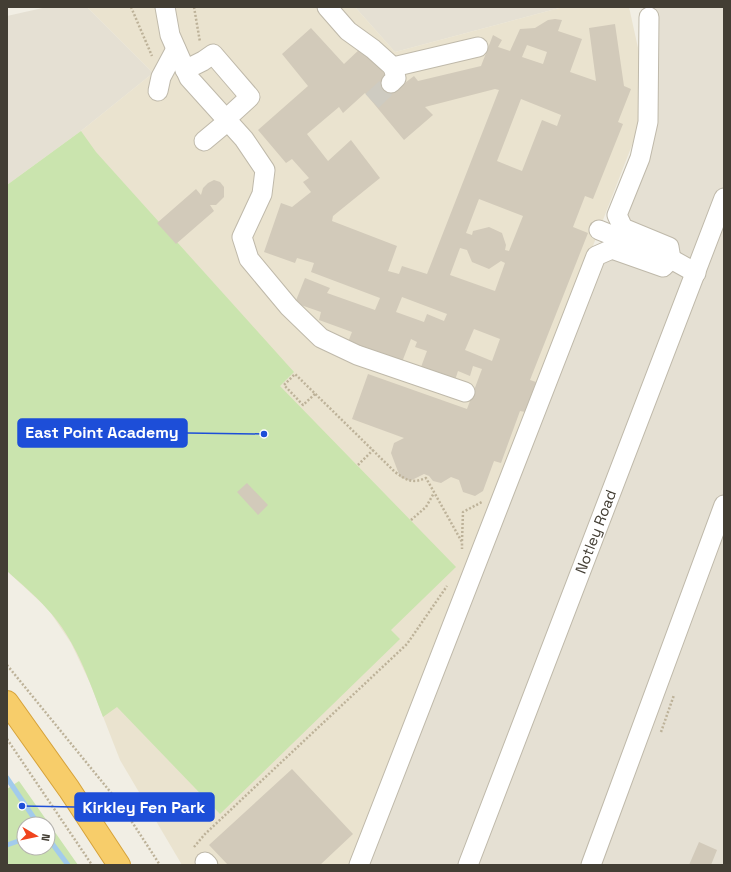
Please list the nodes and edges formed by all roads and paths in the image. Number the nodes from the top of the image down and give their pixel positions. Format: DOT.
graph roads {
  1 [pos="131,7"];
  2 [pos="165,7"];
  3 [pos="327,7"];
  4 [pos="649,17"];
  5 [pos="478,47"];
  6 [pos="176,49"];
  7 [pos="185,70"];
  8 [pos="160,84"];
  9 [pos="227,120"];
  10 [pos="204,141"];
  11 [pos="724,198"];
  12 [pos="599,230"];
  13 [pos="671,259"];
  14 [pos="696,273"];
  15 [pos="465,392"];
  16 [pos="315,394"];
  17 [pos="373,450"];
  18 [pos="358,465"];
  19 [pos="434,494"];
  20 [pos="482,501"];
  21 [pos="724,505"];
  22 [pos="411,520"];
  23 [pos="462,542"];
  24 [pos="461,555"];
  25 [pos="451,581"];
  26 [pos="7,665"];
  27 [pos="7,702"];
  28 [pos="7,739"];
  29 [pos="202,859"];
  30 [pos="92,865"];
  31 [pos="119,865"];
  32 [pos="160,865"];
  33 [pos="359,865"];
  34 [pos="468,865"];
  35 [pos="592,865"];
  1 -- 8 [label="path"];
  2 -- 6 [label="street"];
  3 -- 5 [label="street"];
  4 -- 13 [label="street"];
  6 -- 7 [label="street"];
  6 -- 8 [label="street"];
  7 -- 9 [label="street"];
  7 -- 9 [label="street"];
  9 -- 10 [label="street"];
  9 -- 15 [label="street"];
  11 -- 14 [label="street, Notley Road"];
  12 -- 13 [label="street"];
  13 -- 14 [label="street"];
  13 -- 33 [label="street"];
  14 -- 34 [label="street, Notley Road"];
  16 -- 16 [label="path"];
  16 -- 17 [label="path"];
  17 -- 18 [label="path"];
  17 -- 19 [label="path"];
  19 -- 22 [label="path"];
  19 -- 23 [label="path"];
  20 -- 23 [label="path"];
  21 -- 35 [label="street"];
  23 -- 24 [label="path"];
  25 -- 29 [label="path"];
  26 -- 32 [label="path"];
  27 -- 31 [label="highway"];
  28 -- 30 [label="path"];
}
